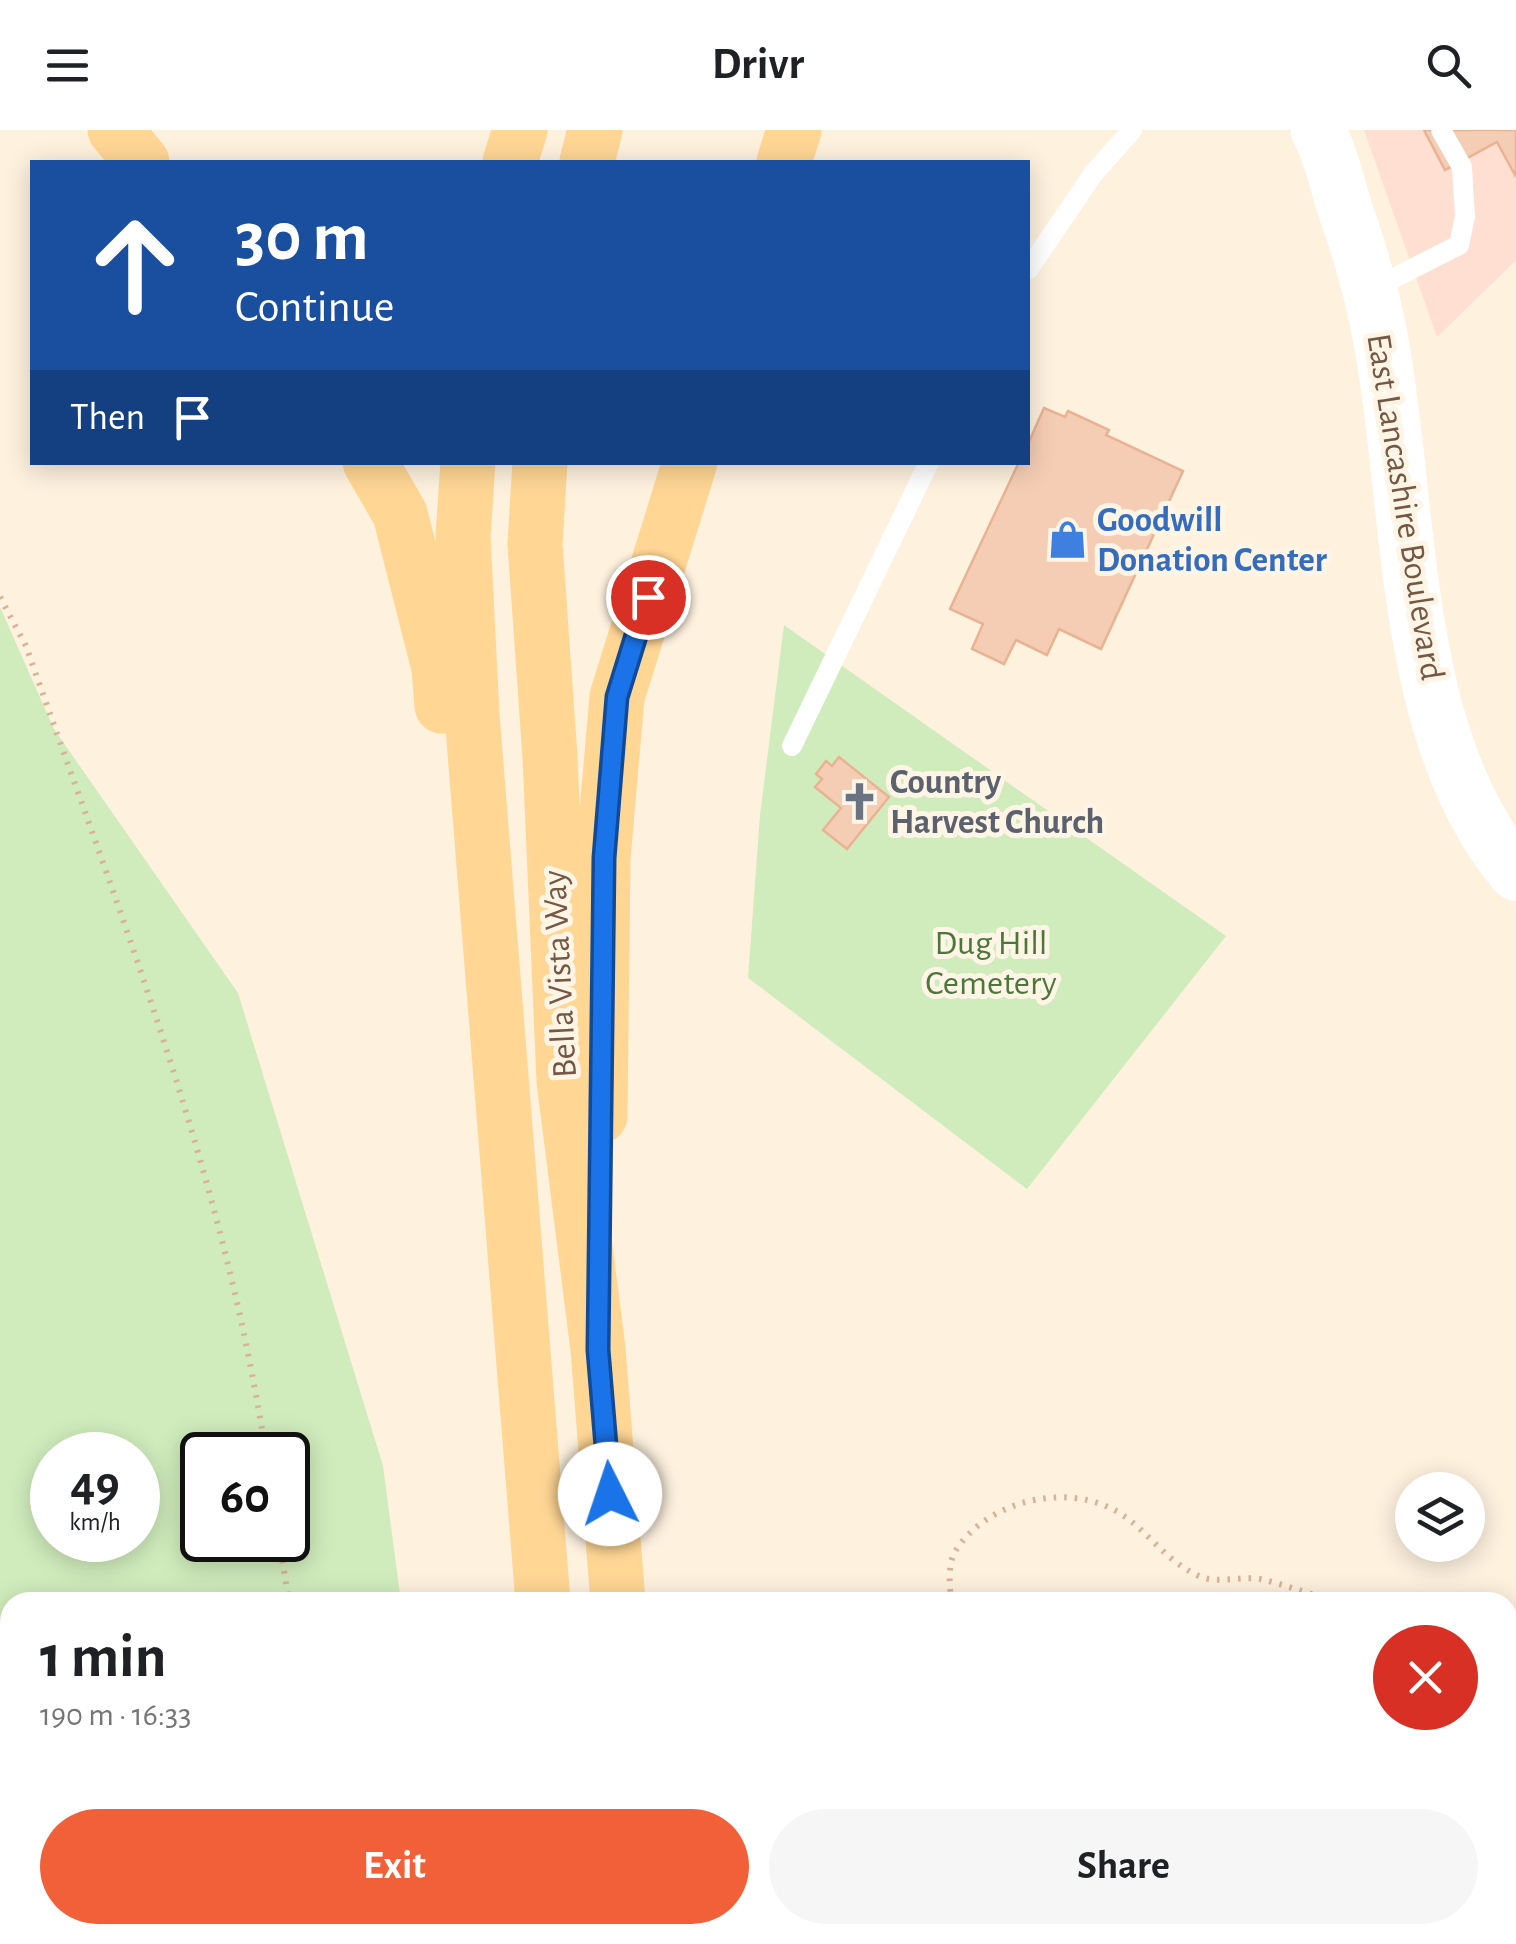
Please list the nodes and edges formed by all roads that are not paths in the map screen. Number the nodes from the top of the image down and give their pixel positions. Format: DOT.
graph roads {
  1 [pos="114,130"];
  2 [pos="520,130"];
  3 [pos="595,130"];
  4 [pos="794,130"];
  5 [pos="1132,130"];
  6 [pos="1318,130"];
  7 [pos="1442,130"];
  8 [pos="140,160"];
  9 [pos="511,160"];
  10 [pos="588,160"];
  11 [pos="785,160"];
  12 [pos="1030,267"];
  13 [pos="1368,291"];
  14 [pos="372,465"];
  15 [pos="468,465"];
  16 [pos="540,465"];
  17 [pos="689,465"];
  18 [pos="928,465"];
  19 [pos="792,746"];
  20 [pos="1516,872"];
  21 [pos="499,1072"];
  22 [pos="598,1350"];
  23 [pos="542,1592"];
  24 [pos="617,1592"];
  1 -- 8 [label="main road"];
  2 -- 9 [label="main road"];
  3 -- 10 [label="main road"];
  4 -- 11 [label="main road"];
  5 -- 12 [label="lane"];
  6 -- 13 [label="main road, East Lancashire Boulevard"];
  7 -- 13 [label="lane"];
  13 -- 20 [label="main road, East Lancashire Boulevard"];
  14 -- 21 [label="main road"];
  15 -- 21 [label="main road, Bella Vista Way"];
  16 -- 22 [label="main road, Bella Vista Way"];
  17 -- 22 [label="main road"];
  18 -- 19 [label="lane"];
  21 -- 23 [label="main road, Bella Vista Way"];
  22 -- 24 [label="main road, Bella Vista Way"];
}
